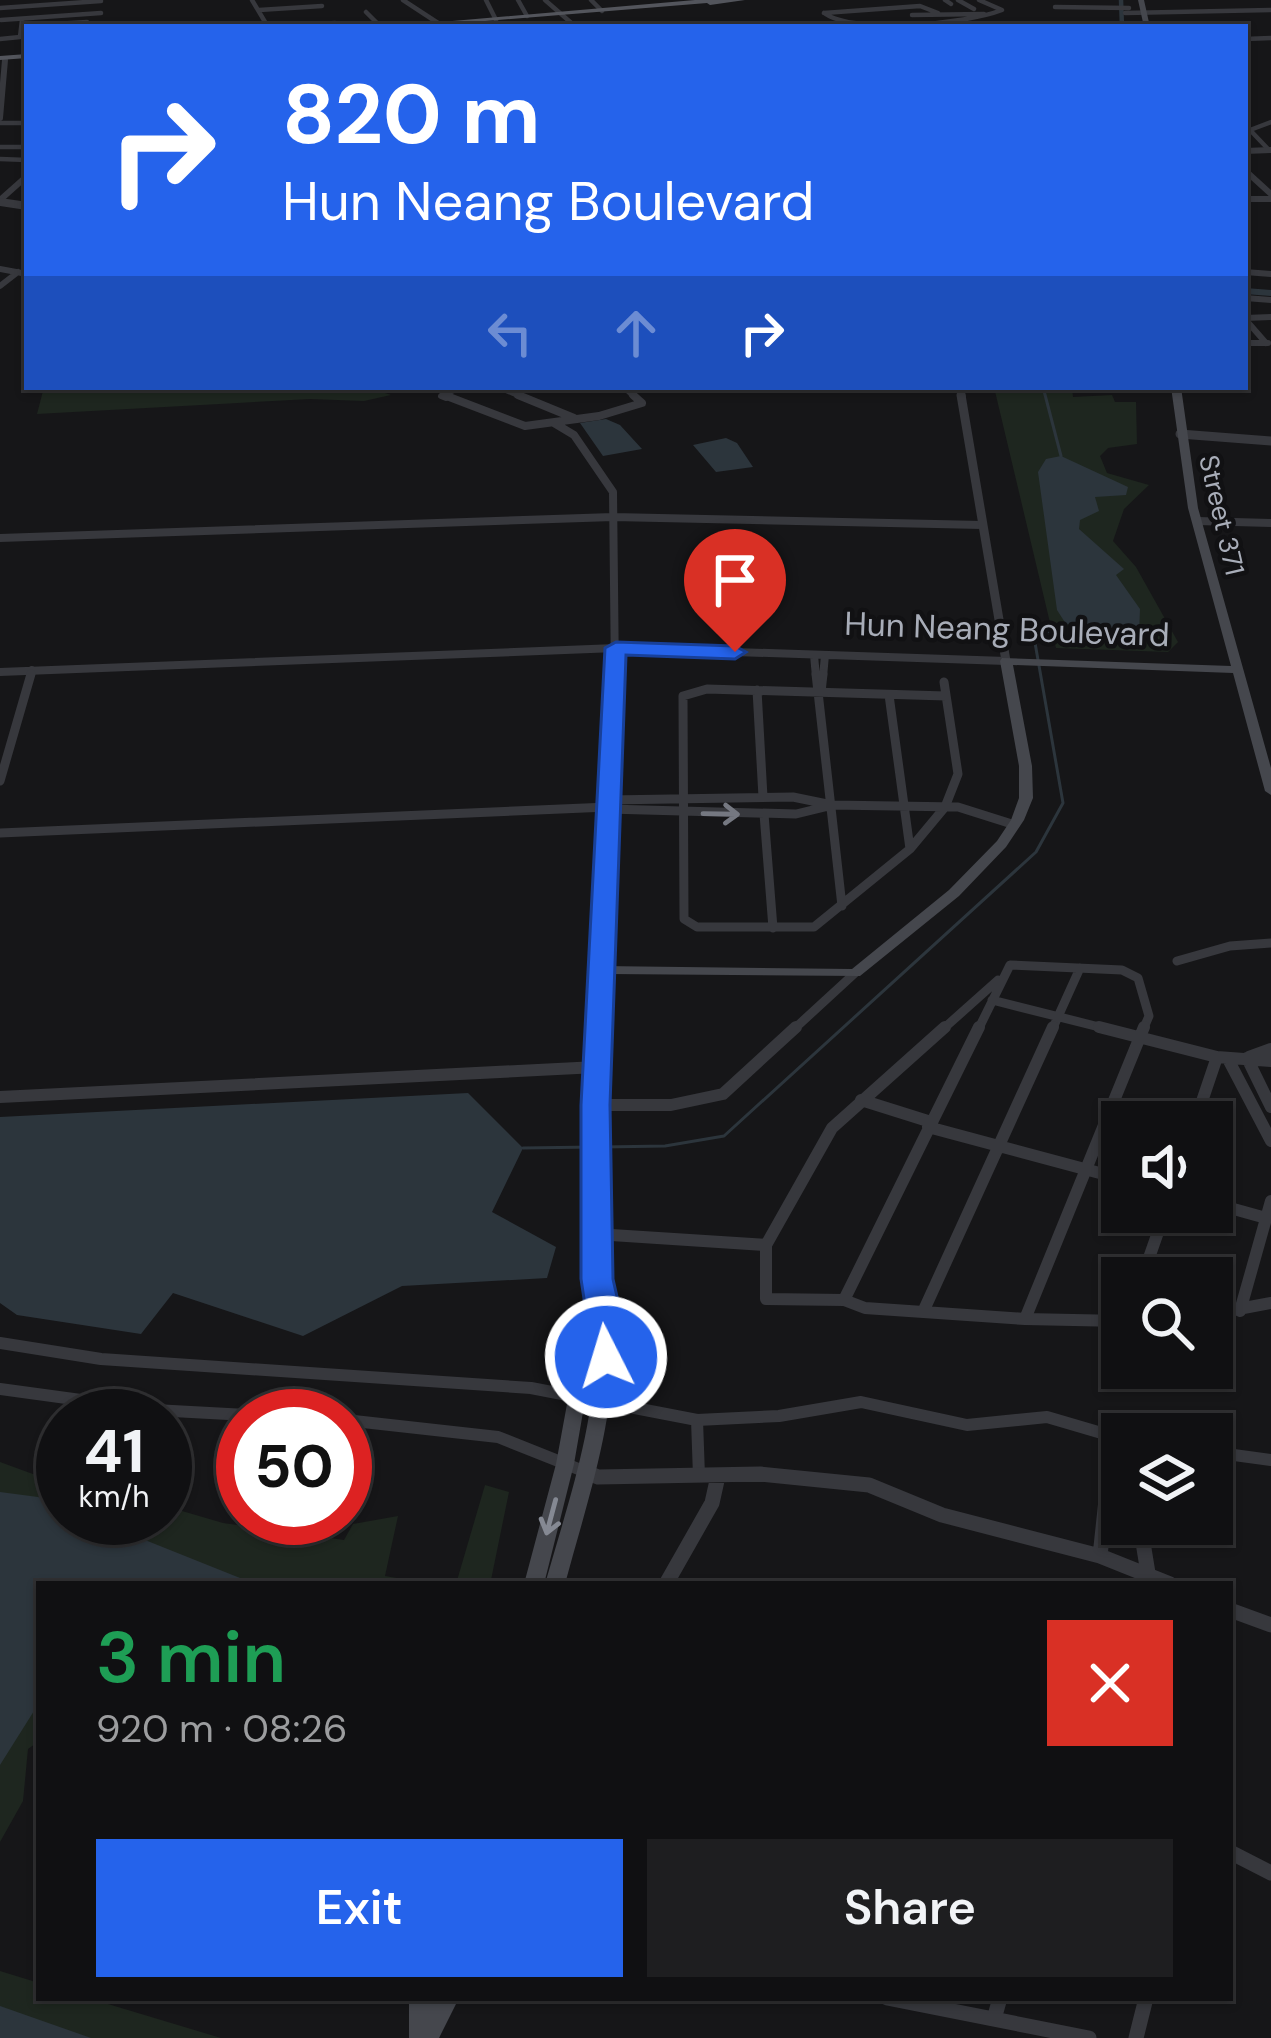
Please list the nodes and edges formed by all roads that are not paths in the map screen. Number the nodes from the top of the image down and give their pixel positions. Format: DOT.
graph roads {
  1 [pos="253,0"];
  2 [pos="284,0"];
  3 [pos="403,0"];
  4 [pos="486,0"];
  5 [pos="518,0"];
  6 [pos="545,0"];
  7 [pos="584,0"];
  8 [pos="718,0"];
  9 [pos="742,0"];
  10 [pos="856,0"];
  11 [pos="944,0"];
  12 [pos="699,1"];
  13 [pos="981,1"];
  14 [pos="82,2"];
  15 [pos="962,2"];
  16 [pos="320,3"];
  17 [pos="902,4"];
  18 [pos="101,5"];
  19 [pos="917,6"];
  20 [pos="1144,7"];
  21 [pos="0,8"];
  22 [pos="290,8"];
  23 [pos="928,8"];
  24 [pos="1055,8"];
  25 [pos="867,9"];
  26 [pos="60,10"];
  27 [pos="259,10"];
  28 [pos="602,10"];
  29 [pos="1271,10"];
  30 [pos="366,12"];
  31 [pos="980,12"];
  32 [pos="21,13"];
  33 [pos="937,13"];
  34 [pos="559,14"];
  35 [pos="912,15"];
  36 [pos="527,16"];
  37 [pos="495,19"];
  38 [pos="1,20"];
  39 [pos="948,21"];
  40 [pos="87,22"];
  41 [pos="438,23"];
  42 [pos="266,24"];
  43 [pos="300,24"];
  44 [pos="380,24"];
  45 [pos="433,24"];
  46 [pos="444,24"];
  47 [pos="572,24"];
  48 [pos="882,24"];
  49 [pos="915,24"];
  50 [pos="971,24"];
  51 [pos="0,39"];
  52 [pos="1,59"];
  53 [pos="0,120"];
  54 [pos="1271,122"];
  55 [pos="1270,150"];
  56 [pos="1248,173"];
  57 [pos="24,179"];
  58 [pos="1259,183"];
  59 [pos="1271,183"];
  60 [pos="1271,196"];
  61 [pos="0,201"];
  62 [pos="0,269"];
  63 [pos="22,273"];
  64 [pos="0,286"];
  65 [pos="1269,299"];
  66 [pos="1271,317"];
  67 [pos="454,390"];
  68 [pos="507,390"];
  69 [pos="627,390"];
  70 [pos="960,390"];
  71 [pos="1176,390"];
  72 [pos="575,419"];
  73 [pos="554,423"];
  74 [pos="1180,434"];
  75 [pos="1268,443"];
  76 [pos="613,517"];
  77 [pos="1197,521"];
  78 [pos="1271,523"];
  79 [pos="982,525"];
  80 [pos="0,538"];
  81 [pos="616,648"];
  82 [pos="820,655"];
  83 [pos="1006,661"];
  84 [pos="32,670"];
  85 [pos="1234,670"];
  86 [pos="0,672"];
  87 [pos="944,682"];
  88 [pos="757,690"];
  89 [pos="821,692"];
  90 [pos="889,694"];
  91 [pos="946,696"];
  92 [pos="0,781"];
  93 [pos="1271,791"];
  94 [pos="763,796"];
  95 [pos="608,805"];
  96 [pos="683,805"];
  97 [pos="832,805"];
  98 [pos="904,806"];
  99 [pos="945,807"];
  100 [pos="764,814"];
  101 [pos="1011,824"];
  102 [pos="0,833"];
  103 [pos="910,849"];
  104 [pos="842,906"];
  105 [pos="772,928"];
  106 [pos="1271,943"];
  107 [pos="1177,961"];
  108 [pos="1080,968"];
  109 [pos="601,970"];
  110 [pos="855,974"];
  111 [pos="1005,974"];
  112 [pos="992,1000"];
  113 [pos="1057,1017"];
  114 [pos="1143,1039"];
  115 [pos="1271,1049"];
  116 [pos="1223,1058"];
  117 [pos="1246,1058"];
  118 [pos="1271,1061"];
  119 [pos="597,1067"];
  120 [pos="0,1097"];
  121 [pos="862,1100"];
  122 [pos="1204,1101"];
  123 [pos="1271,1106"];
  124 [pos="596,1107"];
  125 [pos="930,1124"];
  126 [pos="1271,1141"];
  127 [pos="998,1145"];
  128 [pos="1088,1170"];
  129 [pos="1101,1173"];
  130 [pos="1271,1201"];
  131 [pos="1233,1209"];
  132 [pos="1266,1218"];
  133 [pos="596,1234"];
  134 [pos="766,1245"];
  135 [pos="844,1300"];
  136 [pos="1270,1306"];
  137 [pos="1240,1311"];
  138 [pos="922,1312"];
  139 [pos="1233,1312"];
  140 [pos="1025,1319"];
  141 [pos="1101,1321"];
  142 [pos="0,1342"];
  143 [pos="0,1389"];
  144 [pos="589,1398"];
  145 [pos="216,1414"];
  146 [pos="698,1420"];
  147 [pos="372,1423"];
  148 [pos="1101,1432"];
  149 [pos="1233,1455"];
  150 [pos="1271,1460"];
  151 [pos="575,1468"];
  152 [pos="718,1476"];
  153 [pos="699,1477"];
  154 [pos="1101,1545"];
  155 [pos="1143,1545"];
  156 [pos="1100,1556"];
  157 [pos="1148,1573"];
  158 [pos="535,1581"];
  159 [pos="556,1581"];
  160 [pos="668,1581"];
  161 [pos="1164,1581"];
  162 [pos="1233,1611"];
  163 [pos="1271,1625"];
  164 [pos="1233,1854"];
  165 [pos="1271,1873"];
  166 [pos="421,2001"];
  167 [pos="445,2001"];
  168 [pos="902,2001"];
  169 [pos="999,2001"];
  170 [pos="1145,2001"];
  171 [pos="994,2019"];
  172 [pos="423,2038"];
  173 [pos="1089,2038"];
  174 [pos="1136,2038"];
  1 -- 27 [label="street"];
  2 -- 22 [label="street"];
  3 -- 41 [label="street"];
  4 -- 37 [label="street"];
  5 -- 36 [label="street"];
  6 -- 34 [label="street"];
  7 -- 28 [label="street"];
  8 -- 12 [label="main road"];
  9 -- 28 [label="main road"];
  10 -- 25 [label="street"];
  11 -- 23 [label="street"];
  12 -- 28 [label="main road"];
  13 -- 15 [label="street"];
  13 -- 31 [label="street"];
  14 -- 18 [label="street"];
  14 -- 26 [label="street"];
  15 -- 31 [label="street"];
  16 -- 22 [label="street"];
  17 -- 19 [label="street"];
  17 -- 19 [label="street"];
  17 -- 25 [label="street"];
  18 -- 26 [label="street"];
  19 -- 23 [label="street"];
  20 -- 24 [label="street"];
  20 -- 29 [label="street"];
  21 -- 32 [label="street"];
  22 -- 27 [label="street"];
  22 -- 43 [label="street"];
  23 -- 33 [label="street"];
  25 -- 48 [label="street"];
  26 -- 32 [label="street"];
  26 -- 32 [label="street"];
  26 -- 40 [label="street"];
  27 -- 42 [label="street"];
  28 -- 34 [label="main road"];
  30 -- 44 [label="street"];
  31 -- 33 [label="street"];
  31 -- 50 [label="street"];
  32 -- 38 [label="street"];
  32 -- 51 [label="street"];
  33 -- 35 [label="street"];
  33 -- 39 [label="street"];
  34 -- 36 [label="main road"];
  34 -- 37 [label="main road"];
  34 -- 47 [label="street"];
  36 -- 37 [label="main road"];
  37 -- 41 [label="main road"];
  37 -- 46 [label="main road"];
  39 -- 49 [label="street"];
  39 -- 50 [label="street"];
  41 -- 45 [label="main road"];
  52 -- 53 [label="street"];
  54 -- 55 [label="street"];
  56 -- 58 [label="street"];
  57 -- 61 [label="street"];
  58 -- 59 [label="street"];
  58 -- 60 [label="street"];
  62 -- 63 [label="street"];
  63 -- 64 [label="street"];
  65 -- 66 [label="street"];
  67 -- 73 [label="street"];
  68 -- 72 [label="street"];
  69 -- 72 [label="street"];
  70 -- 79 [label="street"];
  71 -- 74 [label="main road, Street 371"];
  72 -- 73 [label="street"];
  73 -- 76 [label="street"];
  74 -- 75 [label="street"];
  74 -- 77 [label="main road, Street 371"];
  76 -- 79 [label="street"];
  76 -- 80 [label="street"];
  76 -- 81 [label="street"];
  77 -- 78 [label="street"];
  77 -- 85 [label="main road, Street 371"];
  79 -- 83 [label="street"];
  81 -- 82 [label="street, Hun Neang Boulevard"];
  81 -- 84 [label="street, Hun Neang Boulevard"];
  81 -- 95 [label="street"];
  82 -- 83 [label="street, Hun Neang Boulevard"];
  82 -- 89 [label="street"];
  83 -- 85 [label="main road, Hun Neang Boulevard"];
  83 -- 101 [label="main road"];
  84 -- 86 [label="street, Hun Neang Boulevard"];
  84 -- 92 [label="street"];
  85 -- 93 [label="main road, Street 371"];
  87 -- 91 [label="street"];
  88 -- 89 [label="street"];
  88 -- 94 [label="street"];
  88 -- 96 [label="street"];
  89 -- 90 [label="street"];
  89 -- 97 [label="street"];
  90 -- 91 [label="street"];
  90 -- 98 [label="street"];
  91 -- 99 [label="street"];
  94 -- 96 [label="street"];
  94 -- 97 [label="street"];
  95 -- 96 [label="street"];
  95 -- 102 [label="street"];
  95 -- 109 [label="street"];
  96 -- 100 [label="street, one-way"];
  96 -- 105 [label="street"];
  97 -- 98 [label="street"];
  97 -- 100 [label="street"];
  97 -- 104 [label="street"];
  98 -- 99 [label="street"];
  98 -- 103 [label="street"];
  99 -- 101 [label="street"];
  99 -- 103 [label="street"];
  100 -- 105 [label="street"];
  101 -- 110 [label="main road"];
  103 -- 104 [label="street"];
  104 -- 105 [label="street"];
  106 -- 107 [label="street"];
  108 -- 111 [label="street"];
  108 -- 113 [label="street"];
  108 -- 114 [label="street"];
  109 -- 110 [label="main road"];
  109 -- 119 [label="main road"];
  110 -- 124 [label="street"];
  111 -- 112 [label="street"];
  111 -- 121 [label="street"];
  112 -- 113 [label="street"];
  112 -- 125 [label="street"];
  113 -- 114 [label="street"];
  113 -- 127 [label="street"];
  114 -- 116 [label="street"];
  114 -- 128 [label="street"];
  115 -- 117 [label="street"];
  116 -- 117 [label="street"];
  116 -- 122 [label="street"];
  116 -- 126 [label="street"];
  117 -- 118 [label="street"];
  117 -- 123 [label="street"];
  119 -- 120 [label="street"];
  119 -- 124 [label="main road"];
  121 -- 125 [label="street"];
  121 -- 134 [label="street"];
  124 -- 133 [label="main road"];
  125 -- 127 [label="street"];
  125 -- 135 [label="street"];
  127 -- 128 [label="street"];
  127 -- 138 [label="street"];
  128 -- 129 [label="street"];
  128 -- 140 [label="street"];
  130 -- 132 [label="street"];
  131 -- 132 [label="street"];
  132 -- 137 [label="street"];
  133 -- 134 [label="street"];
  133 -- 144 [label="main road"];
  134 -- 135 [label="street"];
  135 -- 138 [label="street"];
  136 -- 137 [label="street"];
  137 -- 139 [label="street"];
  138 -- 140 [label="street"];
  140 -- 141 [label="street"];
  142 -- 144 [label="street"];
  143 -- 145 [label="street"];
  144 -- 146 [label="street"];
  144 -- 151 [label="main road"];
  146 -- 148 [label="street"];
  146 -- 153 [label="street"];
  147 -- 151 [label="street"];
  149 -- 150 [label="street"];
  151 -- 153 [label="street"];
  151 -- 158 [label="main road, one-way"];
  151 -- 159 [label="main road"];
  152 -- 153 [label="street"];
  152 -- 156 [label="street"];
  152 -- 160 [label="street"];
  154 -- 156 [label="street"];
  155 -- 157 [label="street"];
  156 -- 157 [label="street"];
  157 -- 161 [label="street"];
  162 -- 163 [label="street"];
  164 -- 165 [label="street"];
  166 -- 172 [label="main road"];
  167 -- 172 [label="main road"];
  168 -- 171 [label="street"];
  169 -- 171 [label="street"];
  170 -- 174 [label="street"];
  171 -- 173 [label="street"];
}
